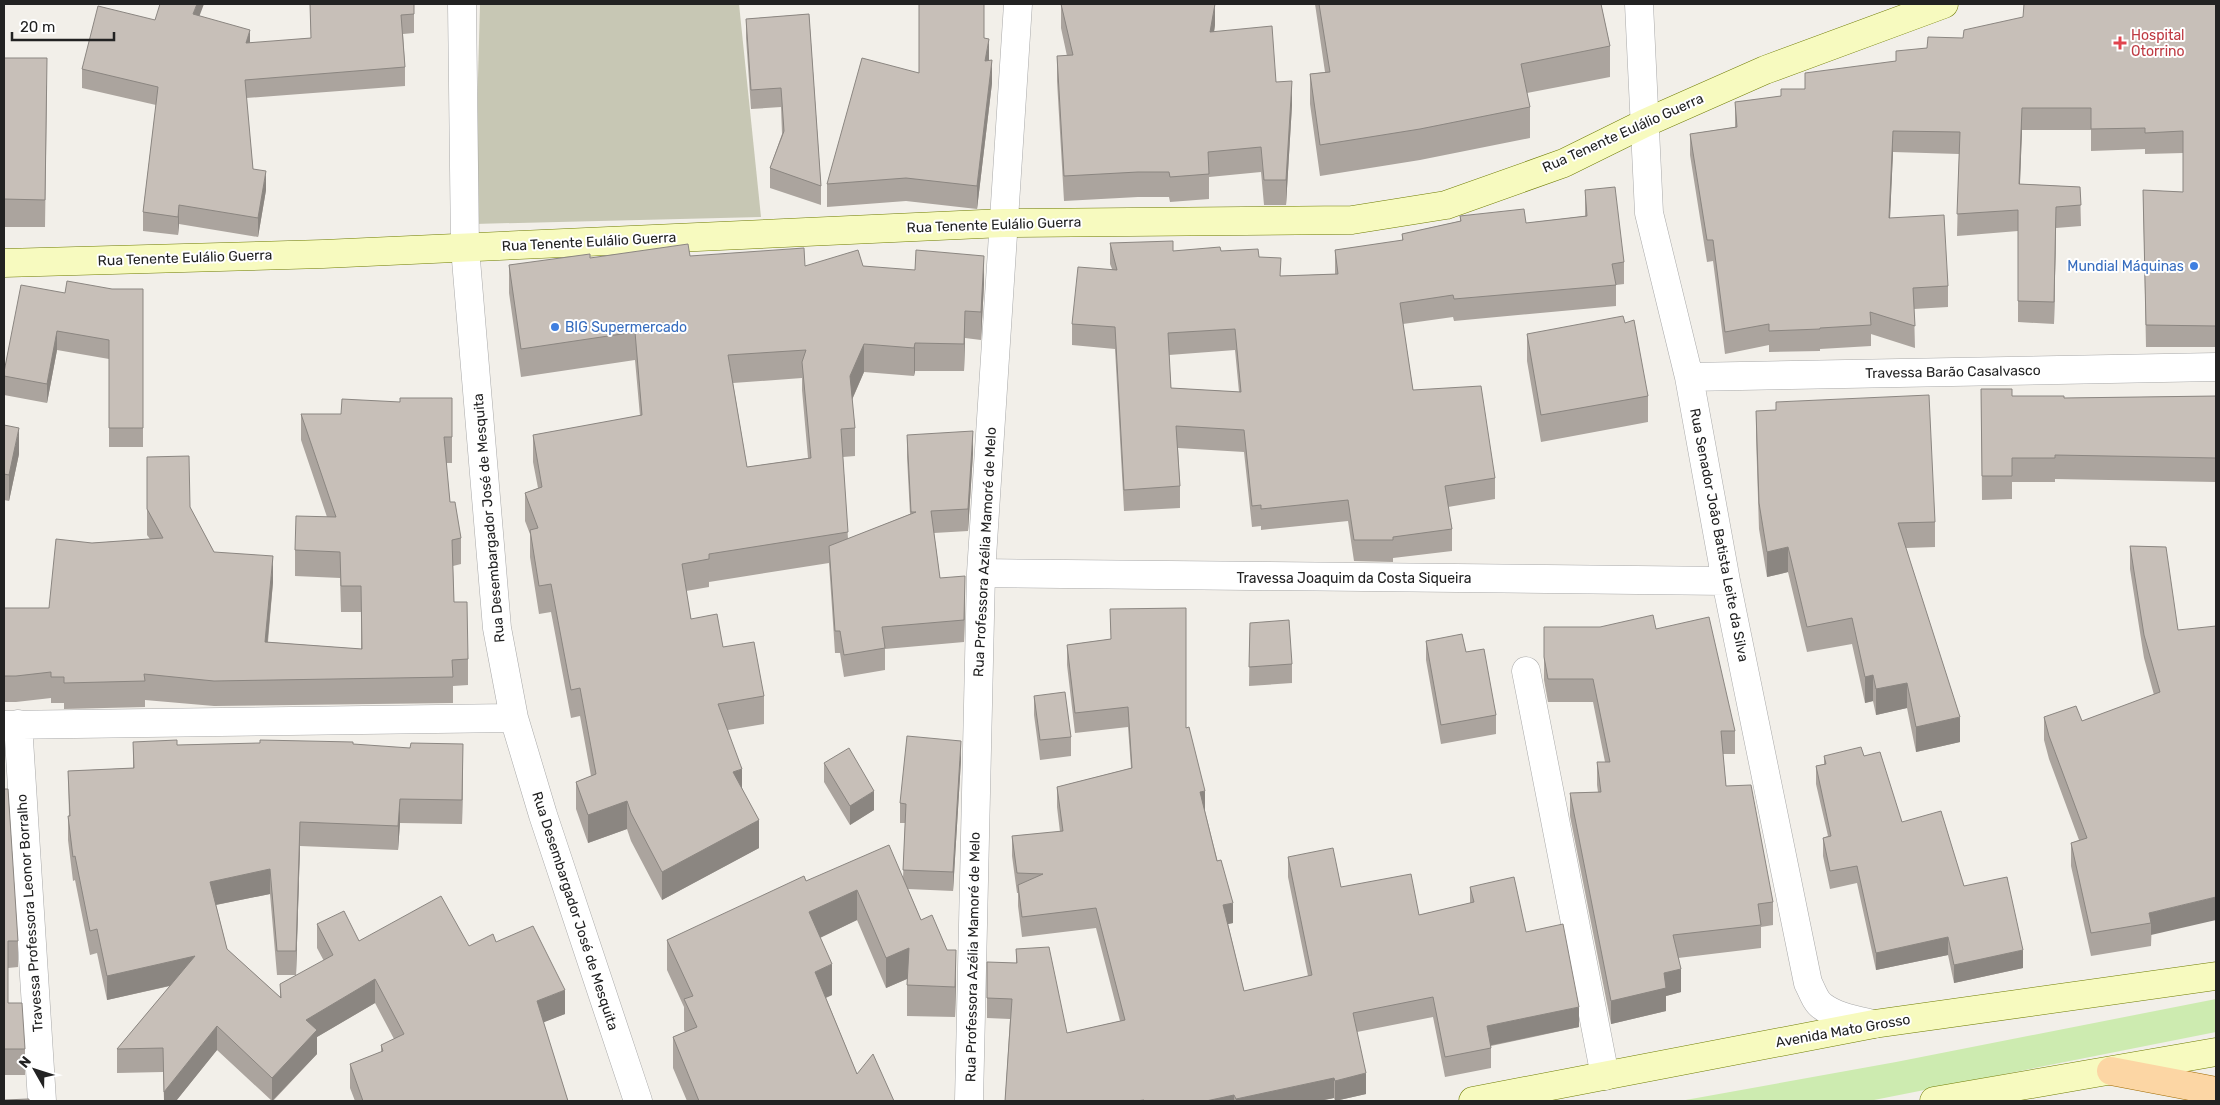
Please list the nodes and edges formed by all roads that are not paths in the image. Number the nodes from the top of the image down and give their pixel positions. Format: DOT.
graph roads {
  1 [pos="462,4"];
  2 [pos="1018,4"];
  3 [pos="1639,4"];
  4 [pos="1944,4"];
  5 [pos="1645,123"];
  6 [pos="1004,223"];
  7 [pos="465,248"];
  8 [pos="4,263"];
  9 [pos="2216,367"];
  10 [pos="1689,377"];
  11 [pos="982,573"];
  12 [pos="1726,581"];
  13 [pos="1526,671"];
  14 [pos="514,718"];
  15 [pos="11,724"];
  16 [pos="2216,976"];
  17 [pos="1874,1024"];
  18 [pos="2216,1052"];
  19 [pos="2111,1071"];
  20 [pos="1605,1076"];
  21 [pos="2216,1091"];
  22 [pos="42,1101"];
  23 [pos="638,1101"];
  24 [pos="969,1101"];
  25 [pos="1473,1101"];
  26 [pos="1934,1101"];
  1 -- 7 [label="street, Rua Desembargador José de Mesquita"];
  2 -- 6 [label="street, Rua Professora Azélia Mamoré de Melo"];
  3 -- 5 [label="street, Rua Senador João Batista Leite da Silva"];
  4 -- 5 [label="street, Rua Tenente Eulálio Guerra"];
  5 -- 6 [label="street, Rua Tenente Eulálio Guerra"];
  5 -- 10 [label="street, Rua Senador João Batista Leite da Silva"];
  6 -- 7 [label="street, Rua Tenente Eulálio Guerra"];
  6 -- 11 [label="street, Rua Professora Azélia Mamoré de Melo"];
  7 -- 8 [label="street, Rua Tenente Eulálio Guerra"];
  7 -- 14 [label="street, Rua Desembargador José de Mesquita"];
  9 -- 10 [label="street, Travessa Barão Casalvasco"];
  10 -- 12 [label="street, Rua Senador João Batista Leite da Silva"];
  11 -- 12 [label="street, Travessa Joaquim da Costa Siqueira"];
  11 -- 24 [label="street, Rua Professora Azélia Mamoré de Melo"];
  12 -- 17 [label="street, Rua Senador João Batista Leite da Silva"];
  13 -- 20 [label="street"];
  14 -- 15 [label="street"];
  14 -- 23 [label="street, Rua Desembargador José de Mesquita"];
  15 -- 22 [label="street, Travessa Professora Leonor Borralho"];
  16 -- 17 [label="street, Avenida Mato Grosso"];
  17 -- 20 [label="street, Avenida Mato Grosso"];
  18 -- 19 [label="street"];
  19 -- 21 [label="main road"];
  19 -- 26 [label="street"];
  20 -- 25 [label="street, Avenida Mato Grosso"];
}
